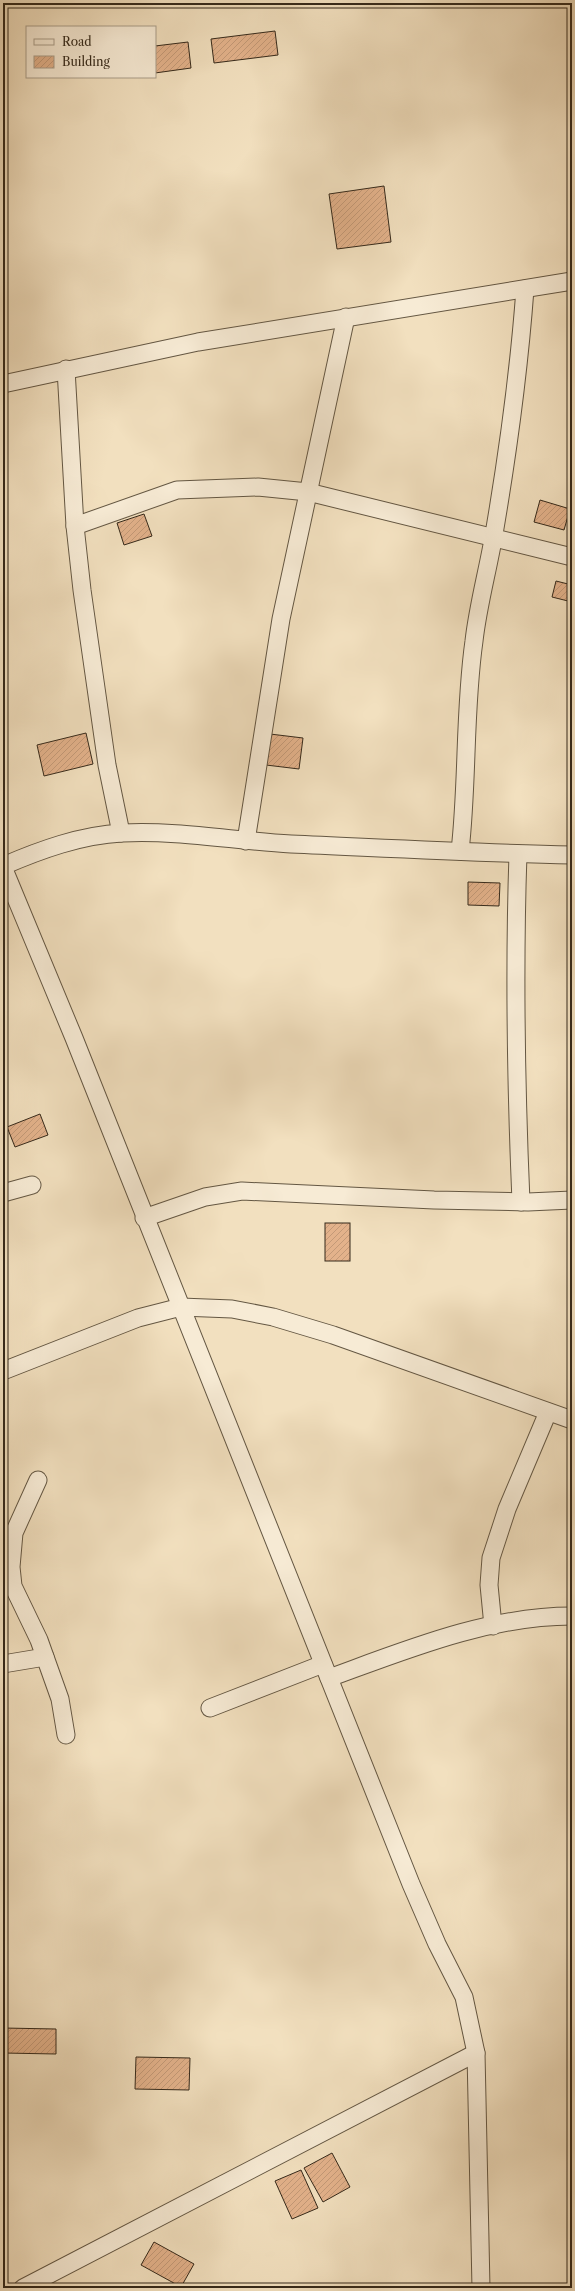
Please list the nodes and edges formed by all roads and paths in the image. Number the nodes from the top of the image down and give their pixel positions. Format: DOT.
graph roads {
  1 [pos="572,281"];
  2 [pos="525,289"];
  3 [pos="346,317"];
  4 [pos="66,369"];
  5 [pos="3,384"];
  6 [pos="308,492"];
  7 [pos="75,526"];
  8 [pos="494,536"];
  9 [pos="572,557"];
  10 [pos="121,833"];
  11 [pos="246,840"];
  12 [pos="460,851"];
  13 [pos="518,854"];
  14 [pos="572,855"];
  15 [pos="3,867"];
  16 [pos="32,1185"];
  17 [pos="3,1193"];
  18 [pos="572,1200"];
  19 [pos="521,1202"];
  20 [pos="144,1218"];
  21 [pos="181,1307"];
  22 [pos="3,1371"];
  23 [pos="548,1412"];
  24 [pos="572,1420"];
  25 [pos="38,1480"];
  26 [pos="8,1548"];
  27 [pos="572,1616"];
  28 [pos="493,1626"];
  29 [pos="45,1657"];
  30 [pos="3,1664"];
  31 [pos="326,1671"];
  32 [pos="210,1708"];
  33 [pos="66,1735"];
  34 [pos="476,2053"];
  35 [pos="23,2288"];
  36 [pos="481,2288"];
  1 -- 2 [label="street"];
  2 -- 3 [label="street"];
  2 -- 8 [label="street"];
  3 -- 4 [label="street"];
  3 -- 6 [label="street"];
  4 -- 5 [label="street"];
  4 -- 7 [label="street"];
  6 -- 7 [label="street"];
  6 -- 8 [label="street"];
  6 -- 11 [label="street"];
  7 -- 10 [label="street"];
  8 -- 9 [label="street"];
  8 -- 12 [label="street"];
  10 -- 11 [label="street"];
  10 -- 15 [label="street"];
  11 -- 12 [label="street"];
  12 -- 13 [label="street"];
  13 -- 14 [label="street"];
  13 -- 19 [label="street"];
  15 -- 20 [label="street"];
  16 -- 17 [label="street"];
  18 -- 19 [label="street"];
  19 -- 20 [label="street"];
  20 -- 21 [label="street"];
  21 -- 22 [label="street"];
  21 -- 23 [label="street"];
  21 -- 31 [label="street"];
  23 -- 24 [label="street"];
  23 -- 28 [label="street"];
  25 -- 26 [label="street"];
  26 -- 29 [label="street"];
  27 -- 28 [label="street"];
  28 -- 31 [label="street"];
  29 -- 30 [label="street"];
  29 -- 33 [label="street"];
  31 -- 32 [label="street"];
  31 -- 34 [label="street"];
  34 -- 35 [label="street"];
  34 -- 36 [label="street"];
}
